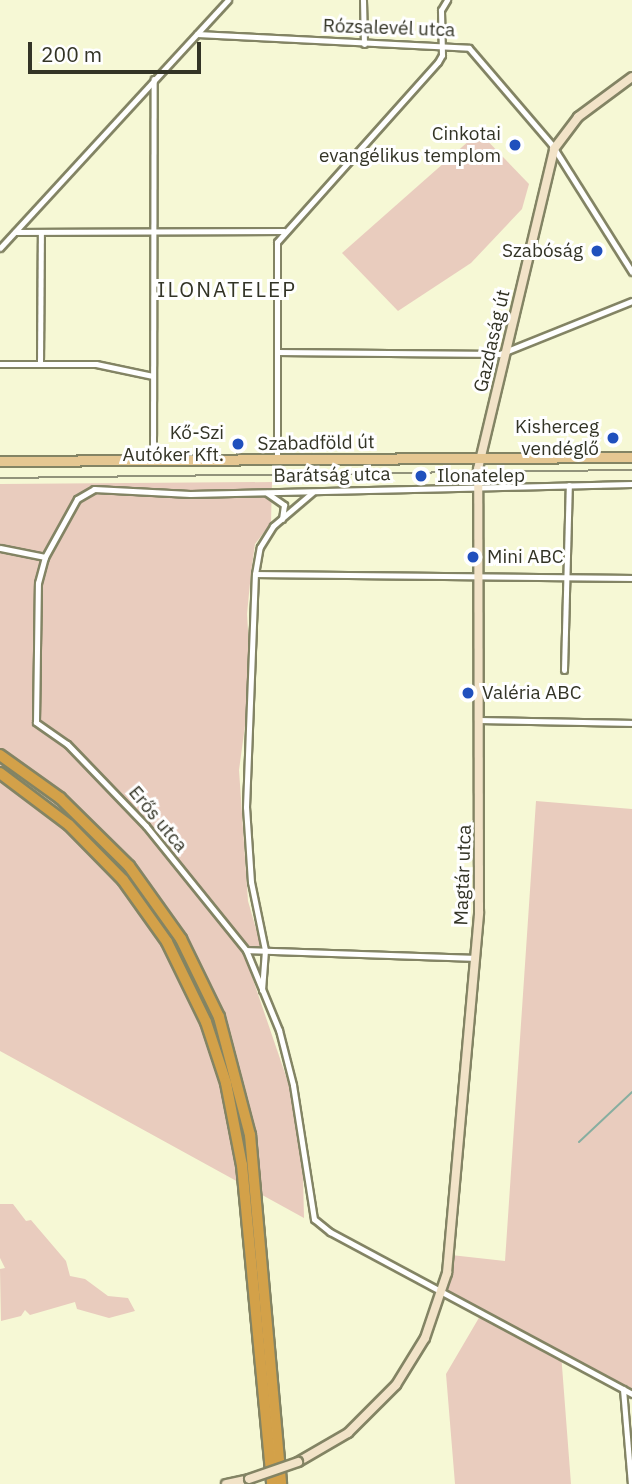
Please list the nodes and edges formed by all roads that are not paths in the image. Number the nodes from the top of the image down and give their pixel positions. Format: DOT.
graph roads {
  1 [pos="228,0"];
  2 [pos="363,0"];
  3 [pos="447,0"];
  4 [pos="197,34"];
  5 [pos="364,44"];
  6 [pos="443,47"];
  7 [pos="632,77"];
  8 [pos="154,79"];
  9 [pos="554,149"];
  10 [pos="284,231"];
  11 [pos="15,232"];
  12 [pos="41,232"];
  13 [pos="155,232"];
  14 [pos="0,248"];
  15 [pos="632,272"];
  16 [pos="632,301"];
  17 [pos="277,352"];
  18 [pos="506,352"];
  19 [pos="0,364"];
  20 [pos="40,364"];
  21 [pos="153,376"];
  22 [pos="632,457"];
  23 [pos="481,458"];
  24 [pos="0,461"];
  25 [pos="277,462"];
  26 [pos="153,463"];
  27 [pos="632,484"];
  28 [pos="569,485"];
  29 [pos="480,488"];
  30 [pos="315,491"];
  31 [pos="264,492"];
  32 [pos="77,499"];
  33 [pos="282,519"];
  34 [pos="0,548"];
  35 [pos="46,557"];
  36 [pos="255,574"];
  37 [pos="480,578"];
  38 [pos="567,578"];
  39 [pos="632,579"];
  40 [pos="564,670"];
  41 [pos="481,720"];
  42 [pos="632,723"];
  43 [pos="0,755"];
  44 [pos="0,773"];
  45 [pos="246,950"];
  46 [pos="265,950"];
  47 [pos="475,958"];
  48 [pos="262,990"];
  49 [pos="443,1291"];
  50 [pos="623,1389"];
  51 [pos="632,1394"];
  52 [pos="226,1484"];
  53 [pos="272,1484"];
  54 [pos="281,1484"];
  55 [pos="631,1484"];
  1 -- 4 [label="street"];
  2 -- 5 [label="street"];
  3 -- 6 [label="street"];
  4 -- 5 [label="street, Rózsalevél utca"];
  4 -- 8 [label="street"];
  5 -- 6 [label="street, Rózsalevél utca"];
  6 -- 9 [label="street, Rózsalevél utca"];
  6 -- 10 [label="street"];
  7 -- 9 [label="street"];
  8 -- 11 [label="street"];
  8 -- 13 [label="street"];
  9 -- 15 [label="street, Rózsalevél utca"];
  9 -- 18 [label="street, Gazdaság út"];
  10 -- 13 [label="street"];
  10 -- 17 [label="street"];
  11 -- 12 [label="street"];
  11 -- 14 [label="street"];
  12 -- 13 [label="street"];
  12 -- 20 [label="street"];
  13 -- 21 [label="street"];
  16 -- 18 [label="street"];
  17 -- 18 [label="street"];
  17 -- 25 [label="street"];
  18 -- 23 [label="street, Gazdaság út"];
  19 -- 20 [label="street"];
  20 -- 21 [label="street"];
  21 -- 26 [label="street"];
  22 -- 23 [label="main road, Szabadföld út"];
  23 -- 25 [label="main road, Szabadföld út"];
  23 -- 29 [label="street, Magtár utca"];
  24 -- 26 [label="main road, Szabadföld út"];
  25 -- 26 [label="main road, Szabadföld út"];
  27 -- 28 [label="street, Barátság utca"];
  28 -- 29 [label="street, Barátság utca"];
  28 -- 38 [label="street"];
  29 -- 30 [label="street, Barátság utca"];
  29 -- 37 [label="street, Magtár utca"];
  30 -- 31 [label="street, Barátság utca"];
  30 -- 33 [label="street"];
  31 -- 32 [label="street, Barátság utca"];
  31 -- 33 [label="street"];
  32 -- 35 [label="street, Erős utca"];
  33 -- 36 [label="street"];
  34 -- 35 [label="street"];
  35 -- 45 [label="street, Erős utca"];
  36 -- 37 [label="street"];
  36 -- 46 [label="street"];
  37 -- 38 [label="street"];
  37 -- 41 [label="street, Magtár utca"];
  38 -- 39 [label="street"];
  38 -- 40 [label="street"];
  41 -- 42 [label="street"];
  41 -- 47 [label="street, Magtár utca"];
  43 -- 54 [label="highway"];
  44 -- 53 [label="highway"];
  45 -- 46 [label="street"];
  45 -- 48 [label="street, Erős utca"];
  46 -- 47 [label="street"];
  46 -- 48 [label="street"];
  47 -- 49 [label="street, Magtár utca"];
  48 -- 49 [label="street, Erős utca"];
  49 -- 50 [label="street"];
  49 -- 52 [label="street, Magtár utca, bridge"];
  50 -- 51 [label="street"];
  50 -- 55 [label="street"];
}
